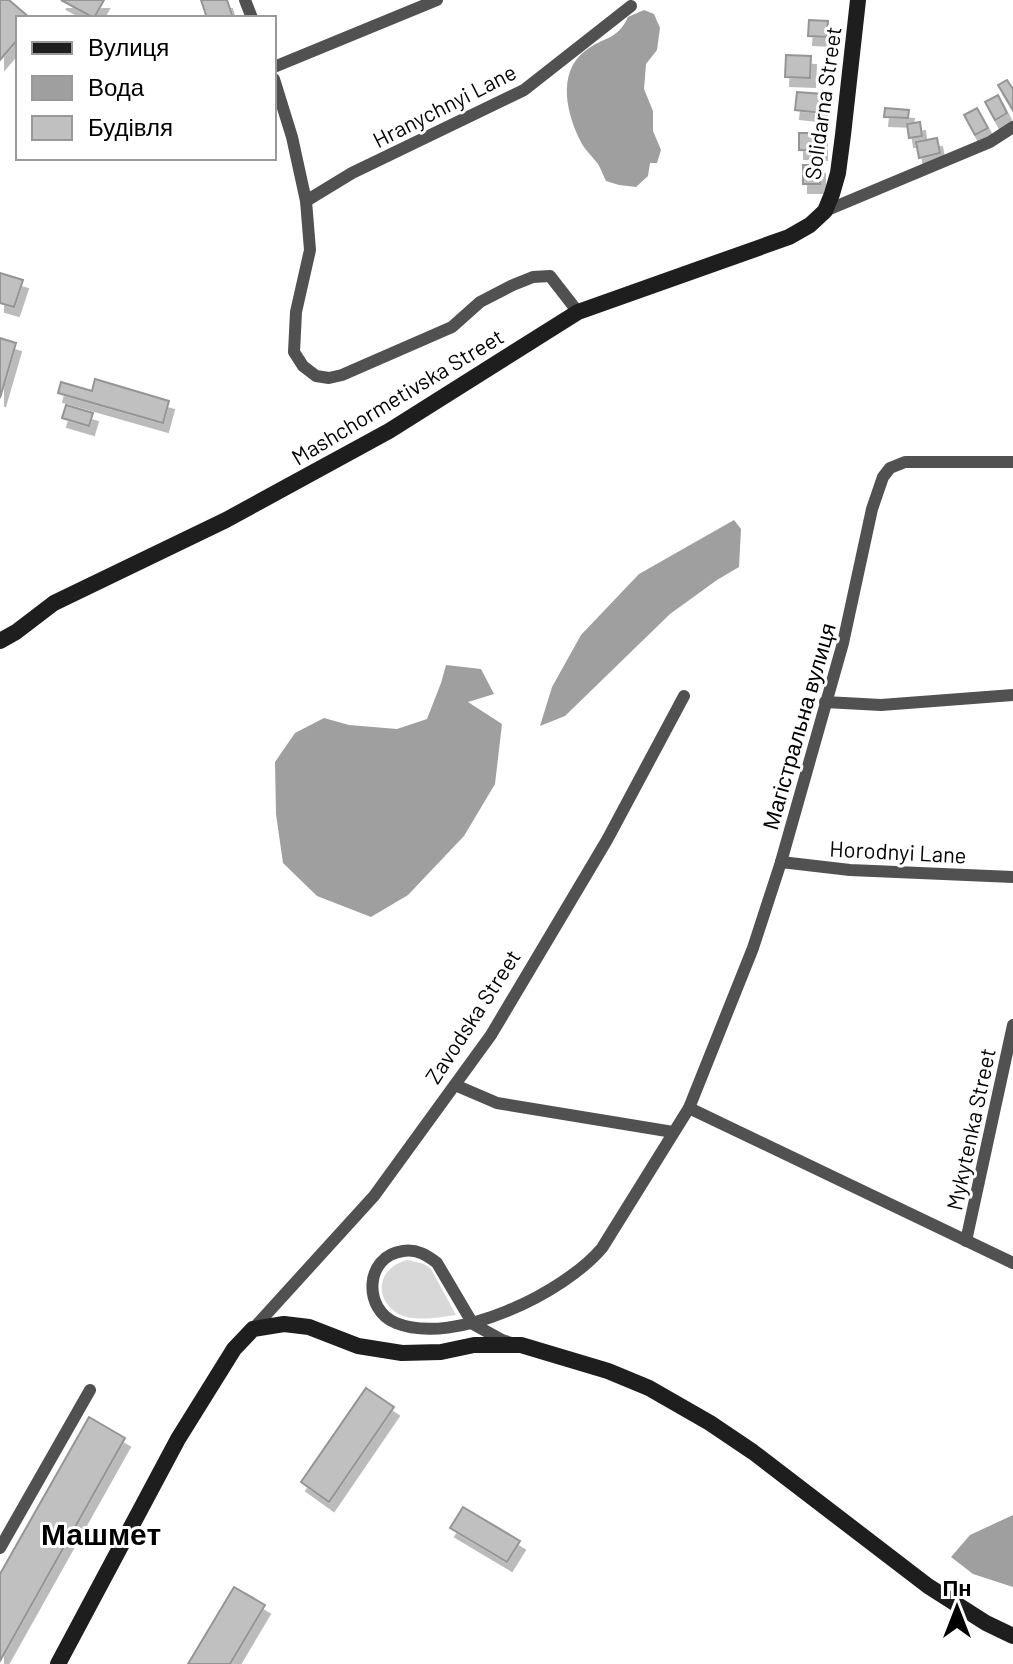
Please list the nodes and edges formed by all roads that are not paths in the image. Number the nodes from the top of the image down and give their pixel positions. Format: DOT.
graph roads {
  1 [pos="437,0"];
  2 [pos="858,0"];
  3 [pos="631,6"];
  4 [pos="276,66"];
  5 [pos="276,85"];
  6 [pos="1013,127"];
  7 [pos="306,201"];
  8 [pos="825,211"];
  9 [pos="578,312"];
  10 [pos="1013,462"];
  11 [pos="0,641"];
  12 [pos="1013,695"];
  13 [pos="684,696"];
  14 [pos="825,702"];
  15 [pos="781,862"];
  16 [pos="1013,877"];
  17 [pos="1013,1025"];
  18 [pos="455,1085"];
  19 [pos="689,1108"];
  20 [pos="673,1132"];
  21 [pos="966,1241"];
  22 [pos="1013,1263"];
  23 [pos="473,1324"];
  24 [pos="253,1329"];
  25 [pos="521,1345"];
  26 [pos="90,1390"];
  27 [pos="0,1548"];
  28 [pos="1013,1636"];
  29 [pos="58,1664"];
  1 -- 4 [label="street"];
  2 -- 8 [label="street, Solidarna Street"];
  3 -- 7 [label="street, Hranychnyi Lane"];
  5 -- 7 [label="street"];
  6 -- 8 [label="street"];
  7 -- 9 [label="street"];
  8 -- 9 [label="street, Mashchormetivska Street"];
  9 -- 11 [label="street, Mashchormetivska Street"];
  10 -- 14 [label="street, Магістральна вулиця"];
  12 -- 14 [label="street"];
  13 -- 18 [label="street, Zavodska Street"];
  14 -- 15 [label="street, Магістральна вулиця"];
  15 -- 16 [label="street, Horodnyi Lane"];
  15 -- 19 [label="street, Магістральна вулиця"];
  17 -- 21 [label="street, Mykytenka Street"];
  18 -- 20 [label="street"];
  18 -- 24 [label="street, Zavodska Street"];
  19 -- 20 [label="street, Магістральна вулиця"];
  19 -- 21 [label="street"];
  20 -- 23 [label="street, Магістральна вулиця"];
  21 -- 22 [label="street"];
  23 -- 23 [label="street"];
  23 -- 25 [label="street"];
  24 -- 25 [label="street"];
  24 -- 29 [label="street, Zavodska Street"];
  25 -- 28 [label="street"];
  26 -- 27 [label="street"];
}
